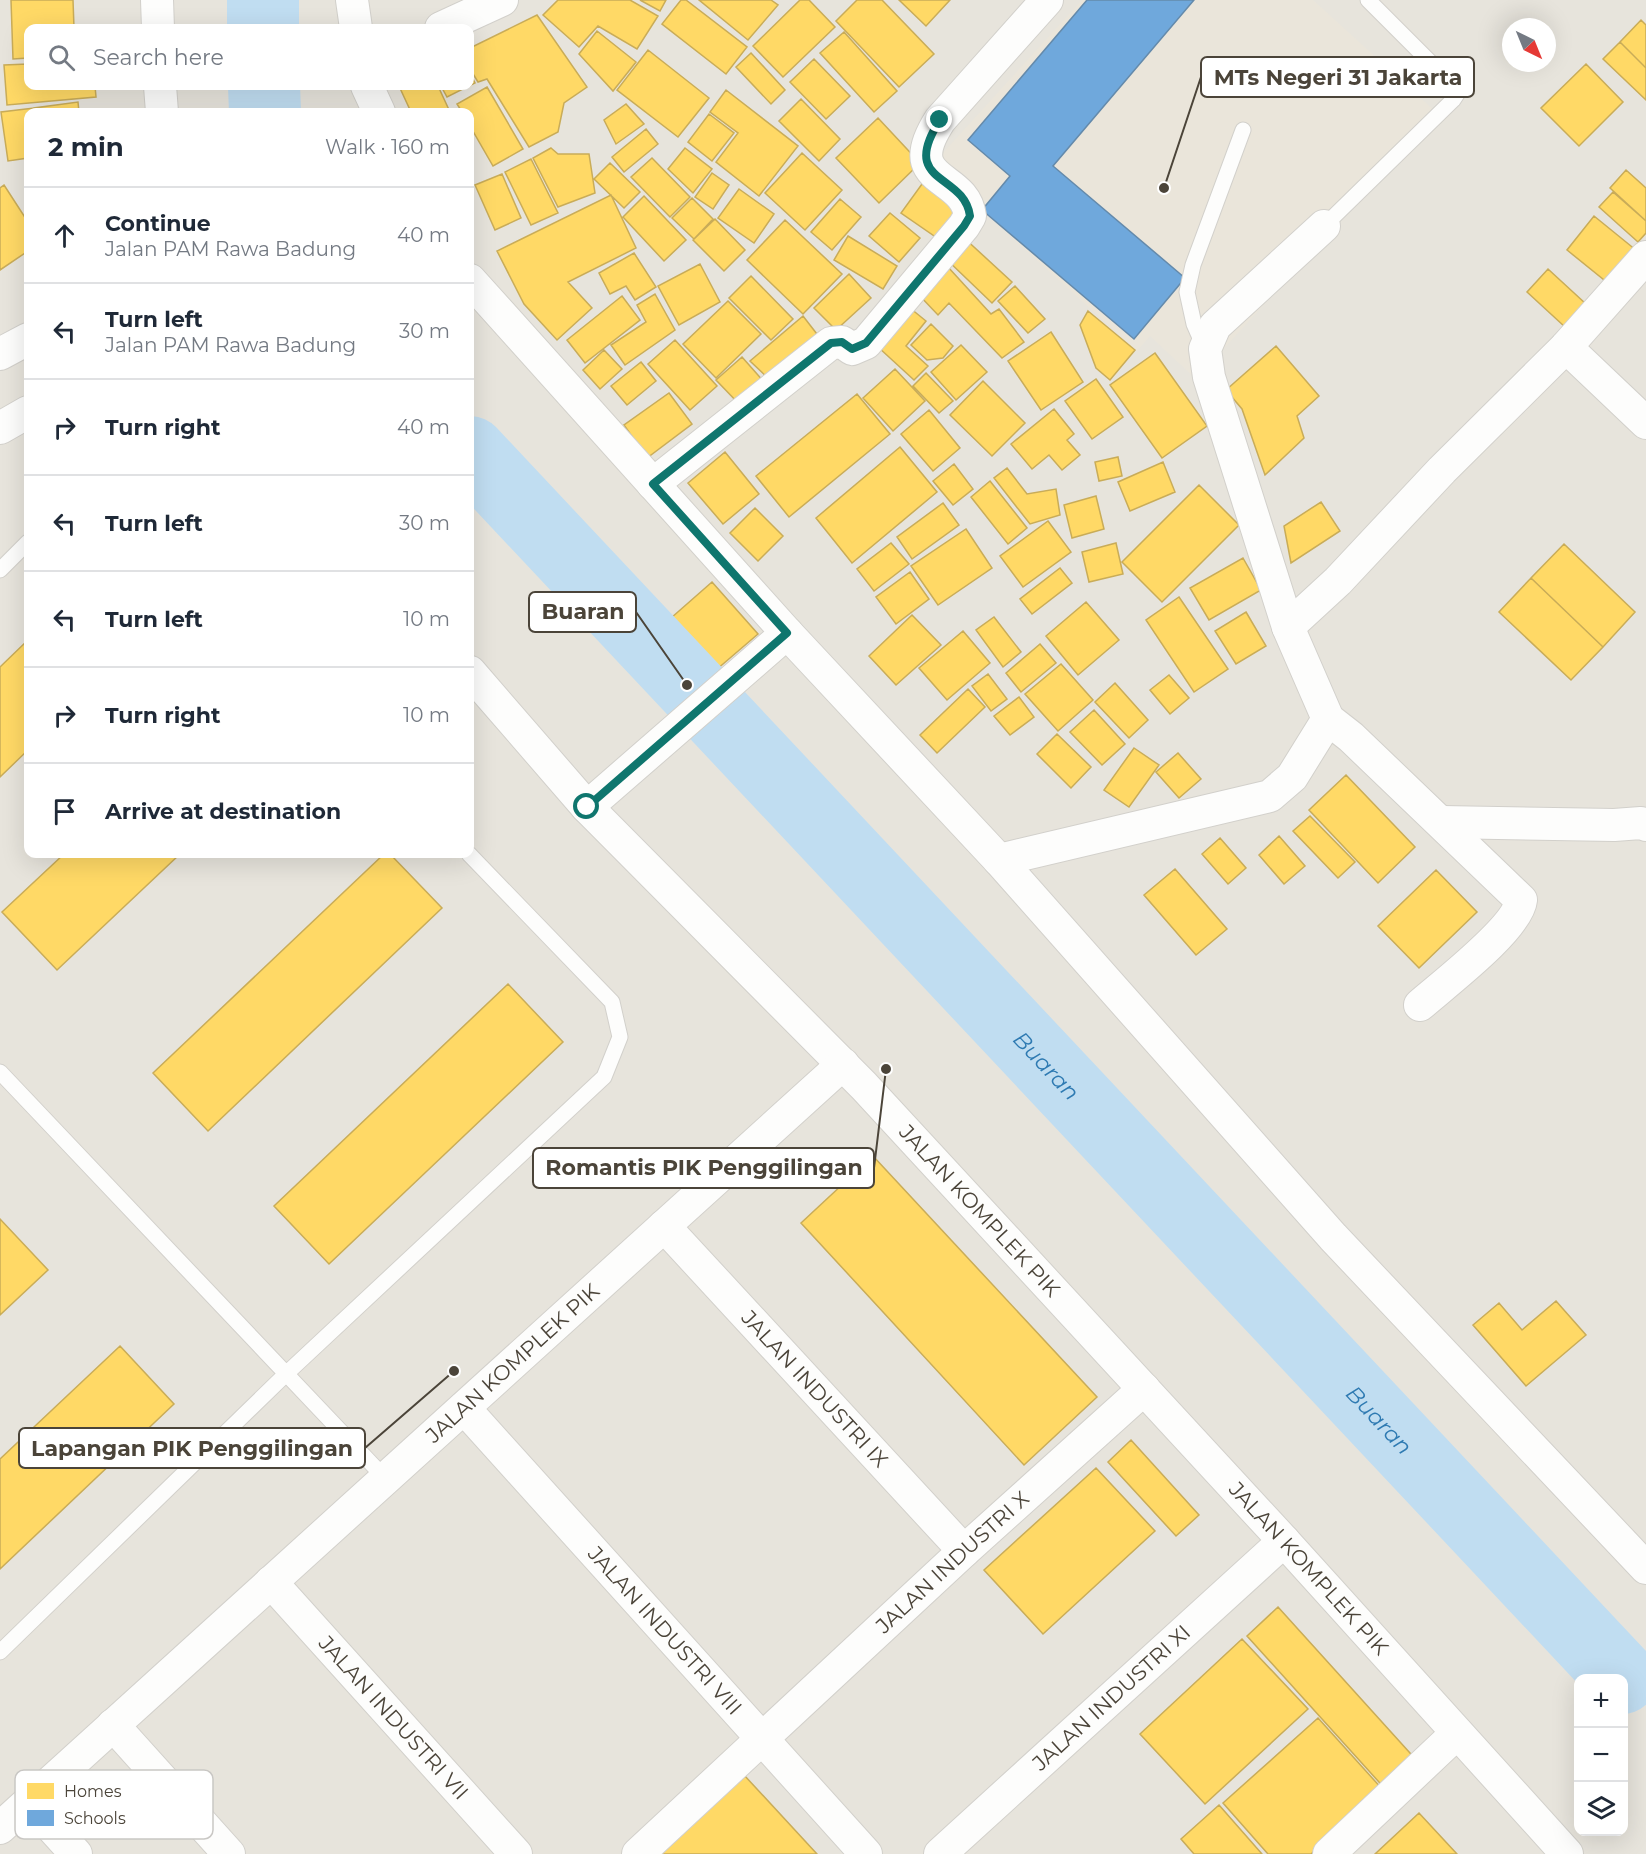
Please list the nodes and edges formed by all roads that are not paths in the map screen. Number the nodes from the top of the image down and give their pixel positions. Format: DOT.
graph roads {
  1 [pos="157,0"];
  2 [pos="352,0"];
  3 [pos="502,0"];
  4 [pos="1047,0"];
  5 [pos="1368,0"];
  6 [pos="158,24"];
  7 [pos="355,24"];
  8 [pos="450,24"];
  9 [pos="160,90"];
  10 [pos="369,90"];
  11 [pos="162,108"];
  12 [pos="377,108"];
  13 [pos="1243,130"];
  14 [pos="1324,226"];
  15 [pos="1646,257"];
  16 [pos="474,284"];
  17 [pos="24,341"];
  18 [pos="1566,347"];
  19 [pos="1205,349"];
  20 [pos="0,354"];
  21 [pos="24,414"];
  22 [pos="1646,423"];
  23 [pos="0,428"];
  24 [pos="653,484"];
  25 [pos="24,547"];
  26 [pos="0,570"];
  27 [pos="1288,627"];
  28 [pos="779,640"];
  29 [pos="474,676"];
  30 [pos="1328,719"];
  31 [pos="594,802"];
  32 [pos="1442,822"];
  33 [pos="1646,825"];
  34 [pos="473,858"];
  35 [pos="999,860"];
  36 [pos="1420,1005"];
  37 [pos="843,1064"];
  38 [pos="0,1072"];
  39 [pos="664,1227"];
  40 [pos="287,1373"];
  41 [pos="1144,1389"];
  42 [pos="464,1408"];
  43 [pos="385,1478"];
  44 [pos="1284,1541"];
  45 [pos="964,1551"];
  46 [pos="1646,1568"];
  47 [pos="271,1582"];
  48 [pos="0,1652"];
  49 [pos="113,1725"];
  50 [pos="1457,1733"];
  51 [pos="763,1738"];
  52 [pos="63,1770"];
  53 [pos="153,1770"];
  54 [pos="15,1814"];
  55 [pos="0,1828"];
  56 [pos="213,1836"];
  57 [pos="62,1839"];
  58 [pos="76,1854"];
  59 [pos="229,1854"];
  60 [pos="516,1854"];
  61 [pos="638,1854"];
  62 [pos="866,1854"];
  63 [pos="940,1854"];
  64 [pos="1329,1854"];
  65 [pos="1567,1854"];
  1 -- 6 [label="street"];
  2 -- 7 [label="street"];
  3 -- 8 [label="street"];
  4 -- 24 [label="street"];
  5 -- 14 [label="lane"];
  9 -- 11 [label="street"];
  10 -- 12 [label="street"];
  13 -- 19 [label="lane"];
  14 -- 19 [label="street"];
  15 -- 18 [label="street"];
  16 -- 24 [label="street"];
  17 -- 20 [label="street"];
  18 -- 22 [label="street"];
  18 -- 27 [label="street"];
  19 -- 27 [label="street"];
  21 -- 23 [label="street"];
  24 -- 28 [label="street"];
  25 -- 26 [label="lane"];
  27 -- 30 [label="street"];
  28 -- 31 [label="street"];
  28 -- 35 [label="street"];
  29 -- 31 [label="street"];
  30 -- 32 [label="street"];
  30 -- 35 [label="street"];
  31 -- 37 [label="street"];
  32 -- 33 [label="street"];
  32 -- 36 [label="street"];
  34 -- 40 [label="lane"];
  35 -- 46 [label="street"];
  37 -- 39 [label="street, JALAN KOMPLEK PIK"];
  37 -- 41 [label="street, JALAN KOMPLEK PIK"];
  38 -- 40 [label="lane"];
  39 -- 42 [label="street, JALAN KOMPLEK PIK"];
  39 -- 45 [label="street, JALAN INDUSTRI IX"];
  40 -- 43 [label="lane"];
  40 -- 48 [label="lane"];
  41 -- 44 [label="street, JALAN KOMPLEK PIK"];
  41 -- 45 [label="street, JALAN INDUSTRI X"];
  42 -- 43 [label="street, JALAN KOMPLEK PIK"];
  42 -- 51 [label="street, JALAN INDUSTRI VIII"];
  43 -- 47 [label="street, JALAN KOMPLEK PIK"];
  44 -- 50 [label="street, JALAN KOMPLEK PIK"];
  44 -- 63 [label="street, JALAN INDUSTRI XI"];
  45 -- 51 [label="street, JALAN INDUSTRI X"];
  47 -- 49 [label="street, JALAN KOMPLEK PIK"];
  47 -- 60 [label="street, JALAN INDUSTRI VII"];
  49 -- 52 [label="street, JALAN KOMPLEK PIK"];
  49 -- 53 [label="street"];
  50 -- 64 [label="street"];
  50 -- 65 [label="street, JALAN KOMPLEK PIK"];
  51 -- 61 [label="street, JALAN INDUSTRI X"];
  51 -- 62 [label="street, JALAN INDUSTRI VIII"];
  54 -- 55 [label="street, JALAN KOMPLEK PIK"];
  56 -- 59 [label="street"];
  57 -- 58 [label="street"];
}
